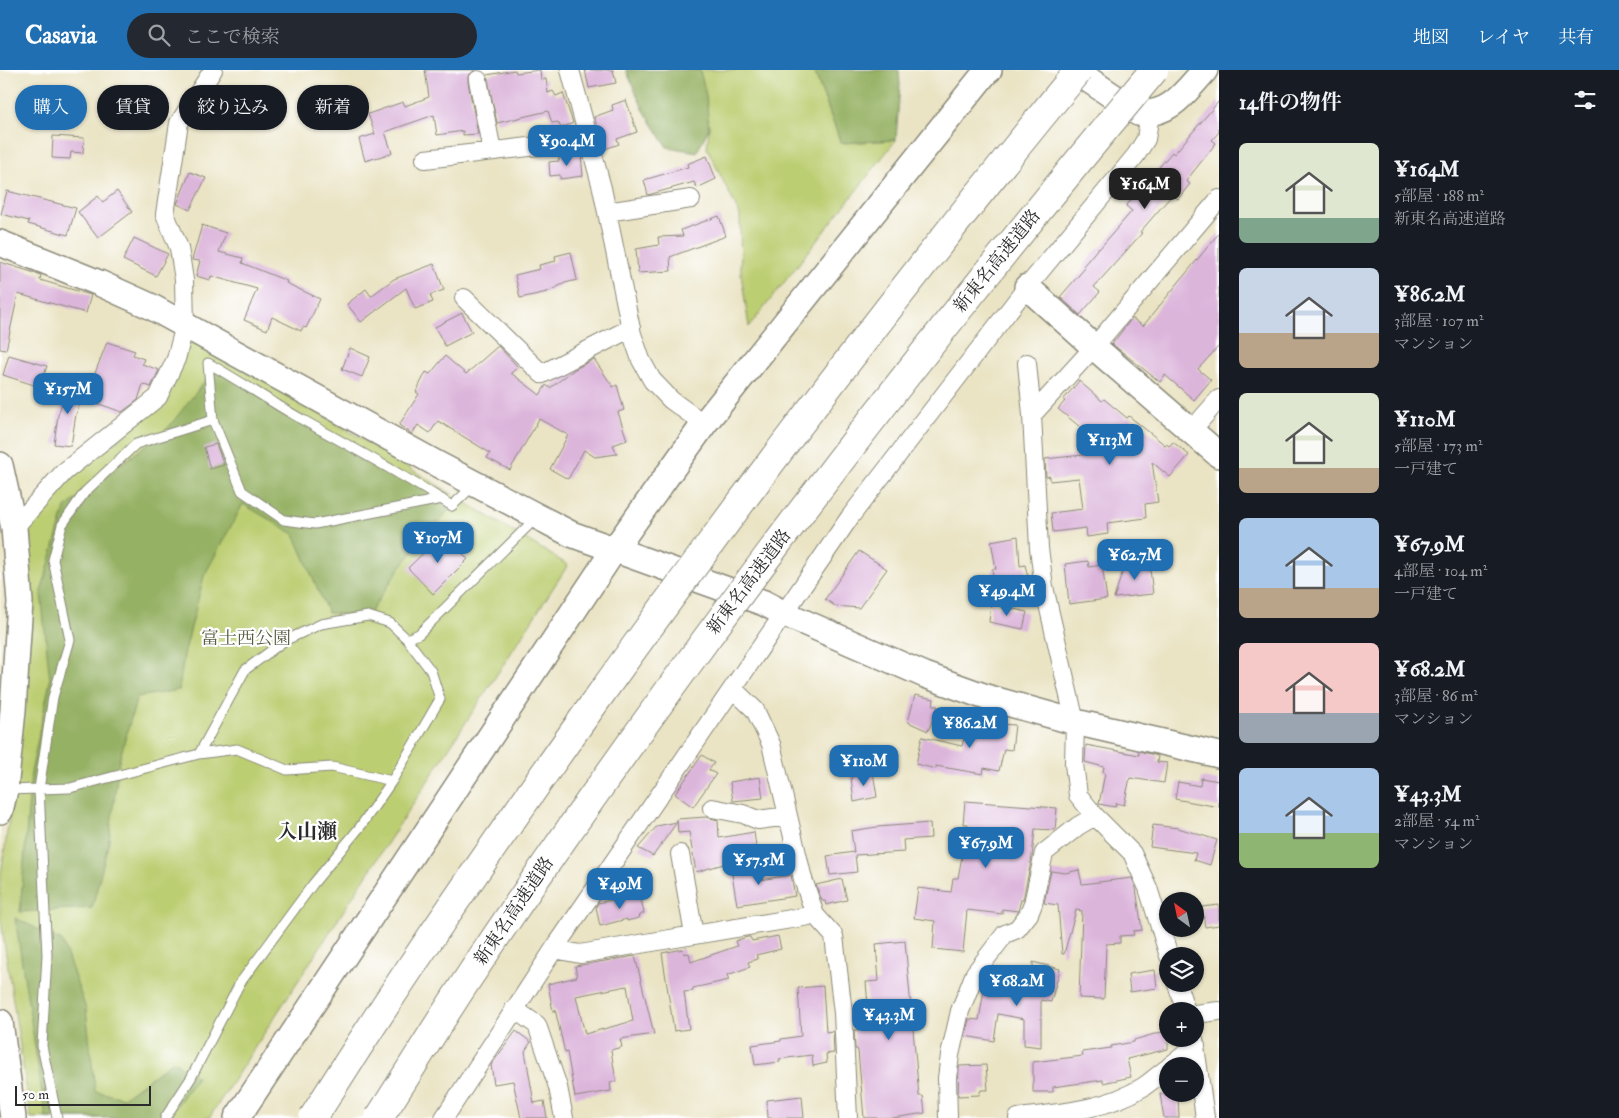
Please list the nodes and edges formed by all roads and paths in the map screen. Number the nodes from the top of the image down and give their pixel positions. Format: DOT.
graph roads {
  1 [pos="214,70"];
  2 [pos="570,70"];
  3 [pos="989,70"];
  4 [pos="1074,70"];
  5 [pos="1079,70"];
  6 [pos="1154,70"];
  7 [pos="1205,70"];
  8 [pos="478,80"];
  9 [pos="1150,114"];
  10 [pos="589,140"];
  11 [pos="492,151"];
  12 [pos="425,159"];
  13 [pos="691,199"];
  14 [pos="1219,199"];
  15 [pos="607,212"];
  16 [pos="0,243"];
  17 [pos="1027,287"];
  18 [pos="464,298"];
  19 [pos="185,325"];
  20 [pos="631,328"];
  21 [pos="1094,347"];
  22 [pos="1027,363"];
  23 [pos="1219,399"];
  24 [pos="1032,415"];
  25 [pos="213,420"];
  26 [pos="704,424"];
  27 [pos="1191,431"];
  28 [pos="1219,455"];
  29 [pos="0,465"];
  30 [pos="475,484"];
  31 [pos="442,499"];
  32 [pos="538,517"];
  33 [pos="14,528"];
  34 [pos="614,550"];
  35 [pos="785,614"];
  36 [pos="407,639"];
  37 [pos="733,689"];
  38 [pos="1075,722"];
  39 [pos="199,754"];
  40 [pos="1219,754"];
  41 [pos="392,780"];
  42 [pos="39,789"];
  43 [pos="2,797"];
  44 [pos="712,808"];
  45 [pos="788,816"];
  46 [pos="1095,816"];
  47 [pos="680,854"];
  48 [pos="815,915"];
  49 [pos="694,936"];
  50 [pos="1166,947"];
  51 [pos="554,949"];
  52 [pos="514,1008"];
  53 [pos="1219,1011"];
  54 [pos="1204,1013"];
  55 [pos="0,1022"];
  56 [pos="1190,1047"];
  57 [pos="1196,1047"];
  58 [pos="1179,1057"];
  59 [pos="1159,1075"];
  60 [pos="13,1118"];
  61 [pos="57,1118"];
  62 [pos="165,1118"];
  63 [pos="237,1118"];
  64 [pos="313,1118"];
  65 [pos="379,1118"];
  66 [pos="444,1118"];
  67 [pos="564,1118"];
  68 [pos="848,1118"];
  69 [pos="948,1118"];
  70 [pos="1018,1118"];
  71 [pos="1205,1118"];
  1 -- 19 [label="street"];
  2 -- 10 [label="street"];
  3 -- 26 [label="street"];
  4 -- 9 [label="street"];
  5 -- 64 [label="highway, bridge"];
  6 -- 65 [label="highway, 新東名高速道路, bridge"];
  7 -- 9 [label="street"];
  8 -- 11 [label="street"];
  9 -- 17 [label="street"];
  10 -- 11 [label="street"];
  10 -- 15 [label="street"];
  11 -- 12 [label="street"];
  13 -- 15 [label="street"];
  14 -- 21 [label="street"];
  15 -- 20 [label="street"];
  16 -- 19 [label="street"];
  17 -- 21 [label="street"];
  17 -- 35 [label="street"];
  18 -- 20 [label="street"];
  19 -- 30 [label="street"];
  19 -- 33 [label="street"];
  20 -- 26 [label="street"];
  21 -- 24 [label="street"];
  21 -- 27 [label="street"];
  22 -- 24 [label="street"];
  23 -- 27 [label="street"];
  24 -- 38 [label="street"];
  25 -- 31 [label="lane"];
  25 -- 31 [label="lane"];
  25 -- 42 [label="lane"];
  26 -- 34 [label="street"];
  27 -- 28 [label="street"];
  29 -- 33 [label="street"];
  30 -- 31 [label="lane"];
  30 -- 32 [label="street"];
  32 -- 34 [label="street"];
  32 -- 36 [label="lane"];
  33 -- 43 [label="street"];
  34 -- 35 [label="street"];
  34 -- 63 [label="street"];
  35 -- 37 [label="street"];
  35 -- 38 [label="street"];
  36 -- 39 [label="lane"];
  36 -- 41 [label="lane"];
  37 -- 45 [label="street"];
  37 -- 51 [label="street"];
  38 -- 40 [label="street"];
  38 -- 46 [label="street"];
  39 -- 41 [label="lane"];
  39 -- 42 [label="lane"];
  41 -- 62 [label="lane"];
  42 -- 43 [label="lane"];
  42 -- 61 [label="lane"];
  44 -- 45 [label="street"];
  45 -- 48 [label="street"];
  46 -- 50 [label="street"];
  46 -- 69 [label="street"];
  47 -- 49 [label="street"];
  48 -- 49 [label="street"];
  48 -- 68 [label="street"];
  49 -- 51 [label="street"];
  51 -- 52 [label="street"];
  52 -- 66 [label="street"];
  52 -- 67 [label="street"];
  53 -- 54 [label="street"];
  55 -- 60 [label="street"];
  56 -- 58 [label="street"];
  57 -- 71 [label="street"];
  59 -- 70 [label="street"];
}
